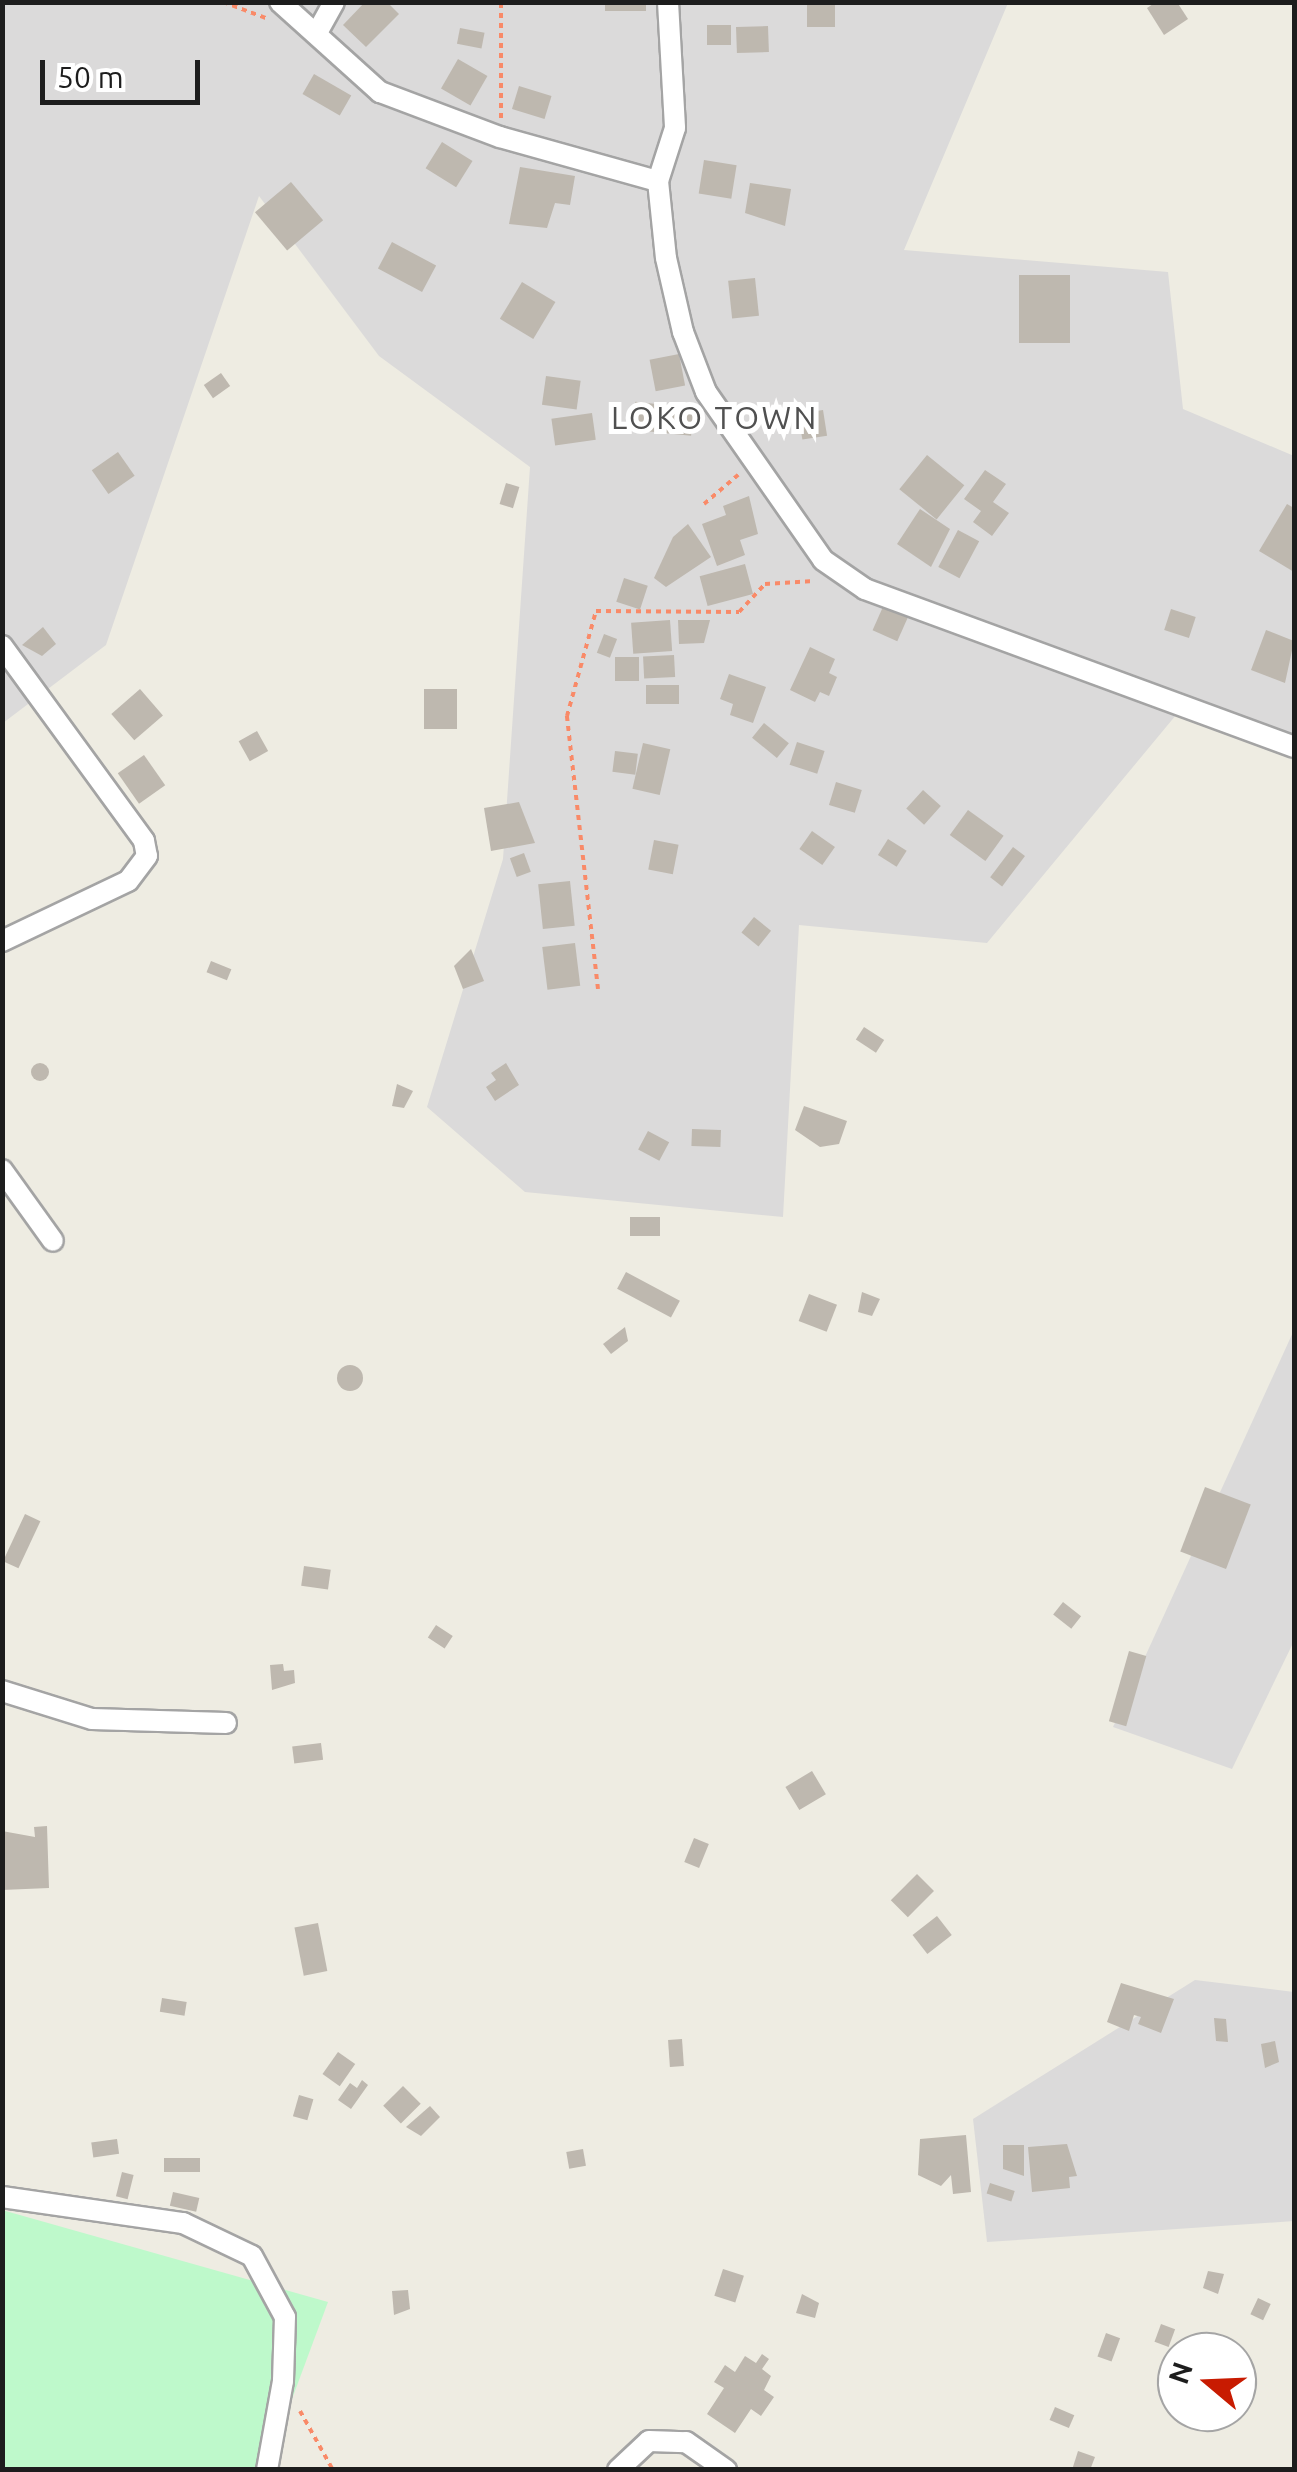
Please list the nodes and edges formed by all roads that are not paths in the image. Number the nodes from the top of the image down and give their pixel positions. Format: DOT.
graph roads {
  1 [pos="280,2"];
  2 [pos="334,2"];
  3 [pos="668,2"];
  4 [pos="318,30"];
  5 [pos="658,181"];
  6 [pos="2,646"];
  7 [pos="1294,746"];
  8 [pos="2,941"];
  9 [pos="2,1170"];
  10 [pos="53,1241"];
  11 [pos="2,1691"];
  12 [pos="226,1723"];
  13 [pos="2,2197"];
  14 [pos="267,2470"];
  15 [pos="618,2470"];
  16 [pos="726,2470"];
  1 -- 4 [label="street"];
  2 -- 4 [label="street"];
  3 -- 5 [label="street"];
  4 -- 5 [label="street"];
  5 -- 7 [label="street"];
  6 -- 8 [label="street"];
  9 -- 10 [label="street"];
  11 -- 12 [label="street"];
  13 -- 14 [label="street"];
  15 -- 16 [label="street"];
}
